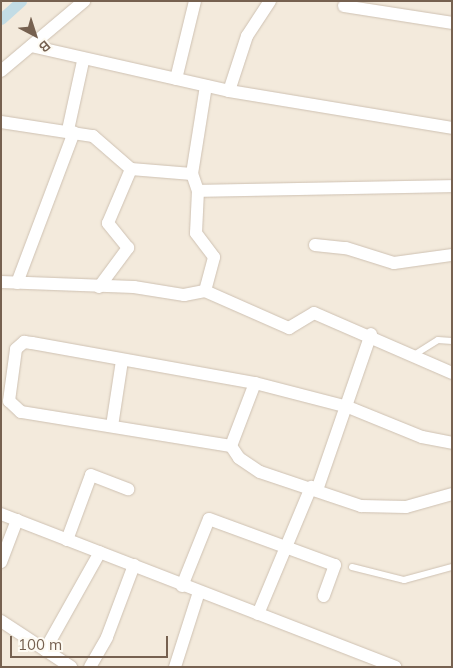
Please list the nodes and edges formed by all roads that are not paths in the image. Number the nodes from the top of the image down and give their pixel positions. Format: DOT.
graph roads {
  1 [pos="84,1"];
  2 [pos="195,1"];
  3 [pos="270,1"];
  4 [pos="344,6"];
  5 [pos="452,22"];
  6 [pos="31,46"];
  7 [pos="83,61"];
  8 [pos="1,71"];
  9 [pos="176,79"];
  10 [pos="206,86"];
  11 [pos="229,92"];
  12 [pos="1,122"];
  13 [pos="452,128"];
  14 [pos="71,131"];
  15 [pos="131,169"];
  16 [pos="192,174"];
  17 [pos="452,186"];
  18 [pos="198,191"];
  19 [pos="315,245"];
  20 [pos="452,256"];
  21 [pos="1,282"];
  22 [pos="17,283"];
  23 [pos="99,287"];
  24 [pos="205,291"];
  25 [pos="370,334"];
  26 [pos="452,341"];
  27 [pos="414,355"];
  28 [pos="122,361"];
  29 [pos="452,373"];
  30 [pos="255,383"];
  31 [pos="348,407"];
  32 [pos="112,426"];
  33 [pos="452,443"];
  34 [pos="231,446"];
  35 [pos="128,489"];
  36 [pos="314,489"];
  37 [pos="452,494"];
  38 [pos="1,514"];
  39 [pos="17,520"];
  40 [pos="67,540"];
  41 [pos="283,546"];
  42 [pos="100,552"];
  43 [pos="1,562"];
  44 [pos="134,565"];
  45 [pos="352,567"];
  46 [pos="452,567"];
  47 [pos="182,586"];
  48 [pos="199,592"];
  49 [pos="324,596"];
  50 [pos="258,614"];
  51 [pos="1,621"];
  52 [pos="44,650"];
  53 [pos="72,667"];
  54 [pos="90,667"];
  55 [pos="176,667"];
  56 [pos="395,667"];
  1 -- 6 [label="street"];
  2 -- 9 [label="street"];
  3 -- 11 [label="street"];
  4 -- 5 [label="street"];
  6 -- 7 [label="street"];
  6 -- 8 [label="street"];
  7 -- 9 [label="street"];
  7 -- 14 [label="street"];
  9 -- 10 [label="street"];
  10 -- 11 [label="street"];
  10 -- 16 [label="street"];
  11 -- 13 [label="street"];
  12 -- 14 [label="street"];
  14 -- 15 [label="street"];
  14 -- 22 [label="street"];
  15 -- 16 [label="street"];
  15 -- 23 [label="street"];
  16 -- 18 [label="street"];
  17 -- 18 [label="street"];
  18 -- 24 [label="street"];
  19 -- 20 [label="street"];
  21 -- 22 [label="street"];
  22 -- 23 [label="street"];
  23 -- 24 [label="street"];
  24 -- 25 [label="street"];
  25 -- 27 [label="street"];
  25 -- 31 [label="street"];
  26 -- 27 [label="lane"];
  27 -- 29 [label="street"];
  28 -- 30 [label="street"];
  28 -- 32 [label="street"];
  28 -- 32 [label="street"];
  30 -- 31 [label="street"];
  30 -- 34 [label="street"];
  31 -- 33 [label="street"];
  31 -- 36 [label="street"];
  32 -- 34 [label="street"];
  34 -- 36 [label="street"];
  35 -- 40 [label="street"];
  36 -- 37 [label="street"];
  36 -- 41 [label="street"];
  38 -- 39 [label="street"];
  39 -- 40 [label="street"];
  39 -- 43 [label="street"];
  40 -- 42 [label="street"];
  41 -- 47 [label="street"];
  41 -- 49 [label="street"];
  41 -- 50 [label="street"];
  42 -- 44 [label="street"];
  42 -- 52 [label="street"];
  44 -- 47 [label="street"];
  44 -- 54 [label="street"];
  45 -- 46 [label="lane"];
  47 -- 48 [label="street"];
  48 -- 50 [label="street"];
  48 -- 55 [label="street"];
  50 -- 56 [label="street"];
  51 -- 52 [label="street"];
  52 -- 53 [label="street"];
}
